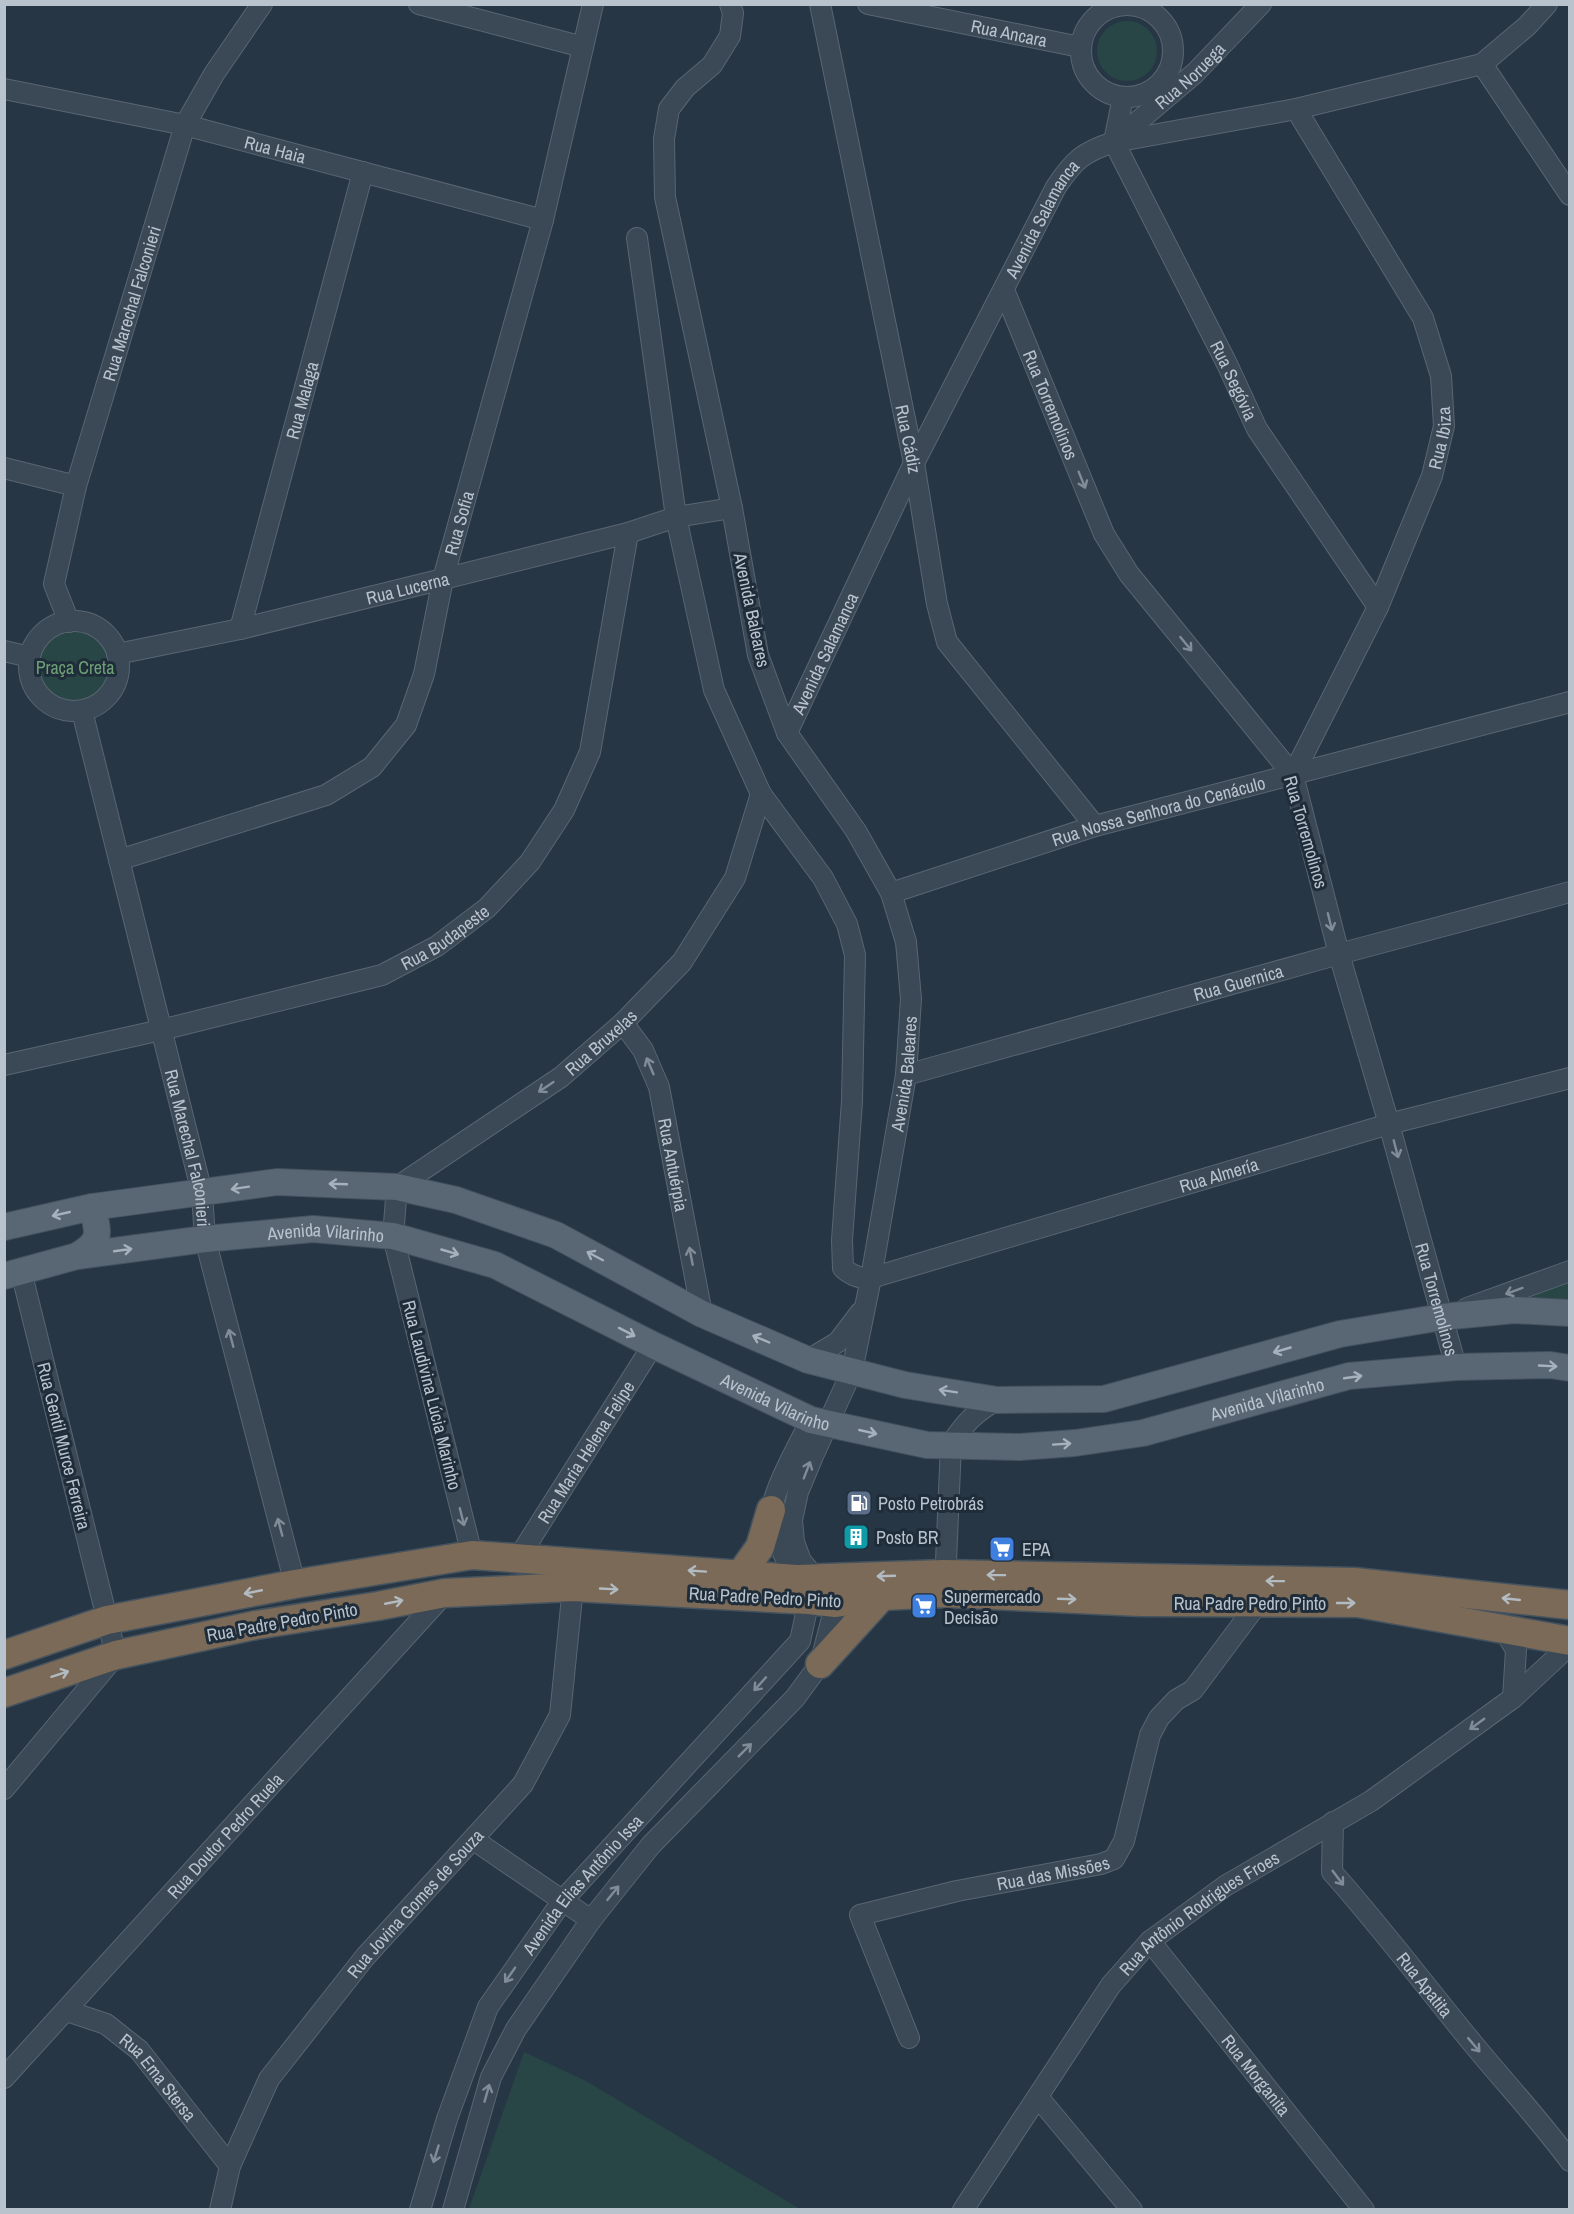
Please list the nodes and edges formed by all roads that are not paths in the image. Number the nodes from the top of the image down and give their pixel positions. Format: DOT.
graph roads {
  1 [pos="262,4"];
  2 [pos="419,4"];
  3 [pos="593,4"];
  4 [pos="730,4"];
  5 [pos="820,4"];
  6 [pos="868,4"];
  7 [pos="1261,4"];
  8 [pos="1547,4"];
  9 [pos="583,47"];
  10 [pos="1080,47"];
  11 [pos="1482,64"];
  12 [pos="1170,67"];
  13 [pos="1195,73"];
  14 [pos="4,89"];
  15 [pos="1124,97"];
  16 [pos="1296,109"];
  17 [pos="185,125"];
  18 [pos="1114,142"];
  19 [pos="363,172"];
  20 [pos="1569,195"];
  21 [pos="543,220"];
  22 [pos="637,238"];
  23 [pos="1004,290"];
  24 [pos="914,463"];
  25 [pos="4,468"];
  26 [pos="76,486"];
  27 [pos="732,508"];
  28 [pos="676,517"];
  29 [pos="628,533"];
  30 [pos="443,579"];
  31 [pos="1378,607"];
  32 [pos="69,622"];
  33 [pos="240,629"];
  34 [pos="4,651"];
  35 [pos="117,654"];
  36 [pos="30,657"];
  37 [pos="1569,702"];
  38 [pos="82,711"];
  39 [pos="787,733"];
  40 [pos="1293,775"];
  41 [pos="761,794"];
  42 [pos="1095,826"];
  43 [pos="118,860"];
  44 [pos="1569,892"];
  45 [pos="891,893"];
  46 [pos="1339,954"];
  47 [pos="623,1023"];
  48 [pos="161,1030"];
  49 [pos="4,1065"];
  50 [pos="906,1075"];
  51 [pos="1569,1078"];
  52 [pos="1389,1124"];
  53 [pos="397,1187"];
  54 [pos="202,1193"];
  55 [pos="92,1207"];
  56 [pos="4,1227"];
  57 [pos="393,1236"];
  58 [pos="205,1239"];
  59 [pos="77,1256"];
  60 [pos="1569,1271"];
  61 [pos="13,1273"];
  62 [pos="871,1278"];
  63 [pos="863,1308"];
  64 [pos="1569,1313"];
  65 [pos="702,1314"];
  66 [pos="1442,1317"];
  67 [pos="653,1345"];
  68 [pos="808,1360"];
  69 [pos="1456,1367"];
  70 [pos="1569,1368"];
  71 [pos="852,1371"];
  72 [pos="997,1400"];
  73 [pos="819,1421"];
  74 [pos="951,1444"];
  75 [pos="771,1510"];
  76 [pos="472,1555"];
  77 [pos="518,1560"];
  78 [pos="741,1574"];
  79 [pos="295,1584"];
  80 [pos="945,1584"];
  81 [pos="573,1587"];
  82 [pos="814,1590"];
  83 [pos="445,1593"];
  84 [pos="882,1596"];
  85 [pos="1258,1603"];
  86 [pos="1569,1605"];
  87 [pos="106,1620"];
  88 [pos="1504,1630"];
  89 [pos="1569,1643"];
  90 [pos="4,1655"];
  91 [pos="116,1655"];
  92 [pos="820,1664"];
  93 [pos="4,1693"];
  94 [pos="1513,1698"];
  95 [pos="4,1789"];
  96 [pos="1333,1822"];
  97 [pos="474,1840"];
  98 [pos="563,1900"];
  99 [pos="591,1920"];
  100 [pos="1150,1941"];
  101 [pos="67,2011"];
  102 [pos="909,2038"];
  103 [pos="4,2078"];
  104 [pos="1038,2097"];
  105 [pos="1561,2141"];
  106 [pos="1569,2161"];
  107 [pos="230,2166"];
  108 [pos="220,2210"];
  109 [pos="420,2210"];
  110 [pos="453,2210"];
  111 [pos="963,2210"];
  112 [pos="1132,2210"];
  113 [pos="1364,2210"];
  1 -- 17 [label="street, Rua Marechal Falconieri"];
  2 -- 9 [label="street"];
  3 -- 9 [label="street, Rua Sofia"];
  4 -- 27 [label="street, Avenida Baleares"];
  5 -- 24 [label="street, Rua Cádiz"];
  6 -- 10 [label="street, Rua Ancara"];
  7 -- 13 [label="street, Rua Noruega"];
  8 -- 11 [label="street, Avenida Salamanca"];
  9 -- 21 [label="street, Rua Sofia"];
  10 -- 12 [label="street"];
  10 -- 15 [label="street"];
  11 -- 16 [label="street, Avenida Salamanca"];
  11 -- 20 [label="street"];
  12 -- 13 [label="street"];
  12 -- 15 [label="street"];
  13 -- 18 [label="street, Rua Noruega"];
  14 -- 17 [label="street, Rua Haia"];
  15 -- 18 [label="street"];
  16 -- 18 [label="street, Avenida Salamanca"];
  16 -- 31 [label="street, Rua Ibiza"];
  17 -- 19 [label="street, Rua Haia"];
  17 -- 26 [label="street, Rua Marechal Falconieri"];
  18 -- 23 [label="street, Avenida Salamanca"];
  18 -- 31 [label="street, Rua Segóvia"];
  19 -- 21 [label="street, Rua Haia"];
  19 -- 33 [label="street, Rua Malaga"];
  21 -- 30 [label="street, Rua Sofia"];
  22 -- 28 [label="street"];
  23 -- 24 [label="street, Avenida Salamanca"];
  23 -- 40 [label="street, Rua Torremolinos, one-way"];
  24 -- 39 [label="street, Avenida Salamanca"];
  24 -- 42 [label="street, Rua Cádiz"];
  25 -- 26 [label="street"];
  26 -- 32 [label="street, Rua Marechal Falconieri"];
  27 -- 28 [label="street, Rua Lucerna"];
  27 -- 39 [label="street, Avenida Baleares"];
  28 -- 29 [label="street, Rua Lucerna"];
  28 -- 41 [label="street"];
  29 -- 30 [label="street, Rua Lucerna"];
  29 -- 48 [label="street, Rua Budapeste"];
  30 -- 33 [label="street, Rua Lucerna"];
  30 -- 43 [label="street, Rua Sofia"];
  31 -- 40 [label="street, Rua Ibiza"];
  32 -- 35 [label="street"];
  32 -- 36 [label="street"];
  33 -- 35 [label="street, Rua Lucerna"];
  34 -- 36 [label="street"];
  35 -- 38 [label="street"];
  36 -- 38 [label="street"];
  37 -- 40 [label="street, Rua Nossa Senhora do Cenáculo"];
  38 -- 43 [label="street, Rua Marechal Falconieri"];
  39 -- 45 [label="street, Avenida Baleares"];
  40 -- 42 [label="street, Rua Nossa Senhora do Cenáculo"];
  40 -- 46 [label="street, Rua Torremolinos, one-way"];
  41 -- 47 [label="street, Rua Bruxelas"];
  41 -- 62 [label="street"];
  42 -- 45 [label="street, Rua Nossa Senhora do Cenáculo"];
  43 -- 48 [label="street, Rua Marechal Falconieri"];
  44 -- 46 [label="street, Rua Guernica"];
  45 -- 50 [label="street, Avenida Baleares"];
  46 -- 50 [label="street, Rua Guernica"];
  46 -- 52 [label="street, Rua Torremolinos"];
  47 -- 53 [label="street, Rua Bruxelas, one-way"];
  65 -- 47 [label="street, Rua Antuérpia, one-way"];
  48 -- 49 [label="street, Rua Budapeste"];
  48 -- 54 [label="street, Rua Marechal Falconieri"];
  50 -- 62 [label="street, Avenida Baleares"];
  51 -- 52 [label="street, Rua Almería"];
  52 -- 62 [label="street, Rua Almería"];
  52 -- 66 [label="street, Rua Torremolinos, one-way"];
  53 -- 54 [label="main road, one-way"];
  53 -- 57 [label="street"];
  65 -- 53 [label="main road, one-way"];
  54 -- 55 [label="main road"];
  54 -- 58 [label="street, Rua Marechal Falconieri"];
  55 -- 56 [label="main road, one-way"];
  55 -- 59 [label="main road"];
  57 -- 58 [label="main road, Avenida Vilarinho"];
  57 -- 67 [label="main road, Avenida Vilarinho, one-way"];
  57 -- 76 [label="street, Rua Laudivina Lúcia Marinho, one-way"];
  59 -- 58 [label="main road, Avenida Vilarinho, one-way"];
  79 -- 58 [label="street, Rua Marechal Falconieri, one-way"];
  59 -- 61 [label="main road, Avenida Vilarinho"];
  60 -- 66 [label="street, one-way"];
  61 -- 87 [label="street, Rua Gentil Murce Ferreira"];
  62 -- 63 [label="street, Avenida Baleares"];
  63 -- 68 [label="street, Avenida Baleares"];
  63 -- 71 [label="street, Avenida Baleares"];
  64 -- 66 [label="main road"];
  68 -- 65 [label="main road, one-way"];
  66 -- 69 [label="street, Rua Torremolinos"];
  66 -- 72 [label="main road, one-way"];
  67 -- 73 [label="main road, Avenida Vilarinho"];
  67 -- 77 [label="street, Rua Maria Helena Felipe"];
  68 -- 71 [label="main road"];
  69 -- 70 [label="main road, Avenida Vilarinho, one-way"];
  74 -- 69 [label="main road, Avenida Vilarinho, one-way"];
  72 -- 71 [label="main road, one-way"];
  71 -- 73 [label="street, Avenida Baleares"];
  72 -- 74 [label="street"];
  73 -- 74 [label="main road, Avenida Vilarinho, one-way"];
  73 -- 75 [label="street, Avenida Baleares"];
  82 -- 73 [label="street, Avenida Baleares, one-way"];
  74 -- 80 [label="street"];
  75 -- 78 [label="highway"];
  75 -- 82 [label="street"];
  76 -- 77 [label="highway, Rua Padre Pedro Pinto"];
  76 -- 79 [label="highway, Rua Padre Pedro Pinto"];
  78 -- 77 [label="highway, Rua Padre Pedro Pinto, one-way"];
  78 -- 82 [label="highway, Rua Padre Pedro Pinto"];
  79 -- 87 [label="highway, Rua Padre Pedro Pinto, one-way"];
  80 -- 82 [label="highway, Rua Padre Pedro Pinto, one-way"];
  80 -- 84 [label="highway, Rua Padre Pedro Pinto"];
  80 -- 85 [label="highway, Rua Padre Pedro Pinto, one-way"];
  86 -- 80 [label="highway, Rua Padre Pedro Pinto, one-way"];
  81 -- 82 [label="highway, Rua Padre Pedro Pinto, one-way"];
  81 -- 83 [label="highway, Rua Padre Pedro Pinto"];
  81 -- 97 [label="street, Rua Jovina Gomes de Souza"];
  82 -- 84 [label="highway, Rua Padre Pedro Pinto"];
  82 -- 92 [label="street, Avenida Elias Antônio Issa"];
  82 -- 98 [label="street, Avenida Elias Antônio Issa, one-way"];
  91 -- 83 [label="highway, Rua Padre Pedro Pinto, one-way"];
  83 -- 101 [label="street, Rua Doutor Pedro Ruela"];
  84 -- 92 [label="highway"];
  85 -- 88 [label="highway, Rua Padre Pedro Pinto, one-way"];
  85 -- 102 [label="street, Rua das Missões"];
  87 -- 90 [label="highway, Rua Padre Pedro Pinto"];
  87 -- 91 [label="street, Rua Gentil Murce Ferreira"];
  88 -- 89 [label="highway, Rua Padre Pedro Pinto"];
  88 -- 94 [label="street"];
  89 -- 94 [label="street, Rua Antônio Rodrigues Froes"];
  93 -- 91 [label="highway, Rua Padre Pedro Pinto, one-way"];
  91 -- 95 [label="street"];
  99 -- 92 [label="street, Avenida Elias Antônio Issa, one-way"];
  94 -- 96 [label="street, Rua Antônio Rodrigues Froes, one-way"];
  96 -- 100 [label="street, Rua Antônio Rodrigues Froes"];
  96 -- 105 [label="street, Rua Apatita, one-way"];
  97 -- 98 [label="street"];
  97 -- 107 [label="street, Rua Jovina Gomes de Souza"];
  98 -- 99 [label="street"];
  98 -- 109 [label="street, Avenida Elias Antônio Issa, one-way"];
  110 -- 99 [label="street, Avenida Elias Antônio Issa, one-way"];
  100 -- 104 [label="street, Rua Antônio Rodrigues Froes"];
  100 -- 113 [label="street, Rua Morganita"];
  101 -- 103 [label="street, Rua Doutor Pedro Ruela"];
  101 -- 107 [label="street, Rua Ema Stersa"];
  104 -- 111 [label="street, Rua Antônio Rodrigues Froes"];
  104 -- 112 [label="street"];
  105 -- 106 [label="street, Rua Apatita"];
  107 -- 108 [label="street, Rua Jovina Gomes de Souza"];
}
